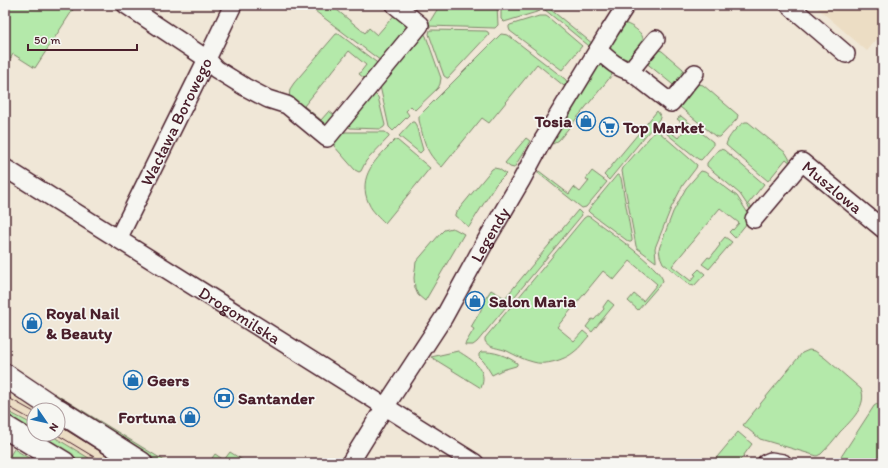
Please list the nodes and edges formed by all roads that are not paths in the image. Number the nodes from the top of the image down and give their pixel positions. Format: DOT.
graph roads {
  1 [pos="126,5"];
  2 [pos="233,5"];
  3 [pos="395,5"];
  4 [pos="789,5"];
  5 [pos="621,7"];
  6 [pos="656,40"];
  7 [pos="598,50"];
  8 [pos="846,54"];
  9 [pos="207,59"];
  10 [pos="630,71"];
  11 [pos="695,73"];
  12 [pos="5,168"];
  13 [pos="754,219"];
  14 [pos="883,229"];
  15 [pos="118,239"];
  16 [pos="5,375"];
  17 [pos="46,402"];
  18 [pos="385,407"];
  19 [pos="66,415"];
  20 [pos="5,427"];
  21 [pos="64,463"];
  22 [pos="141,463"];
  23 [pos="350,463"];
  24 [pos="474,463"];
  25 [pos="766,463"];
  26 [pos="783,463"];
  1 -- 9 [label="street"];
  2 -- 9 [label="street, Wacława Borowego"];
  3 -- 9 [label="street"];
  4 -- 8 [label="street"];
  5 -- 7 [label="street, Legendy"];
  6 -- 10 [label="street"];
  7 -- 10 [label="street"];
  7 -- 18 [label="street, Legendy"];
  9 -- 15 [label="street, Wacława Borowego"];
  10 -- 11 [label="street"];
  12 -- 15 [label="street, Drogomilska"];
  13 -- 14 [label="street, Muszlowa"];
  15 -- 18 [label="street, Drogomilska"];
  16 -- 17 [label="main road"];
  18 -- 23 [label="street, Legendy"];
  18 -- 24 [label="street, Drogomilska"];
  19 -- 22 [label="main road"];
  20 -- 21 [label="main road"];
  25 -- 26 [label="street"];
}
